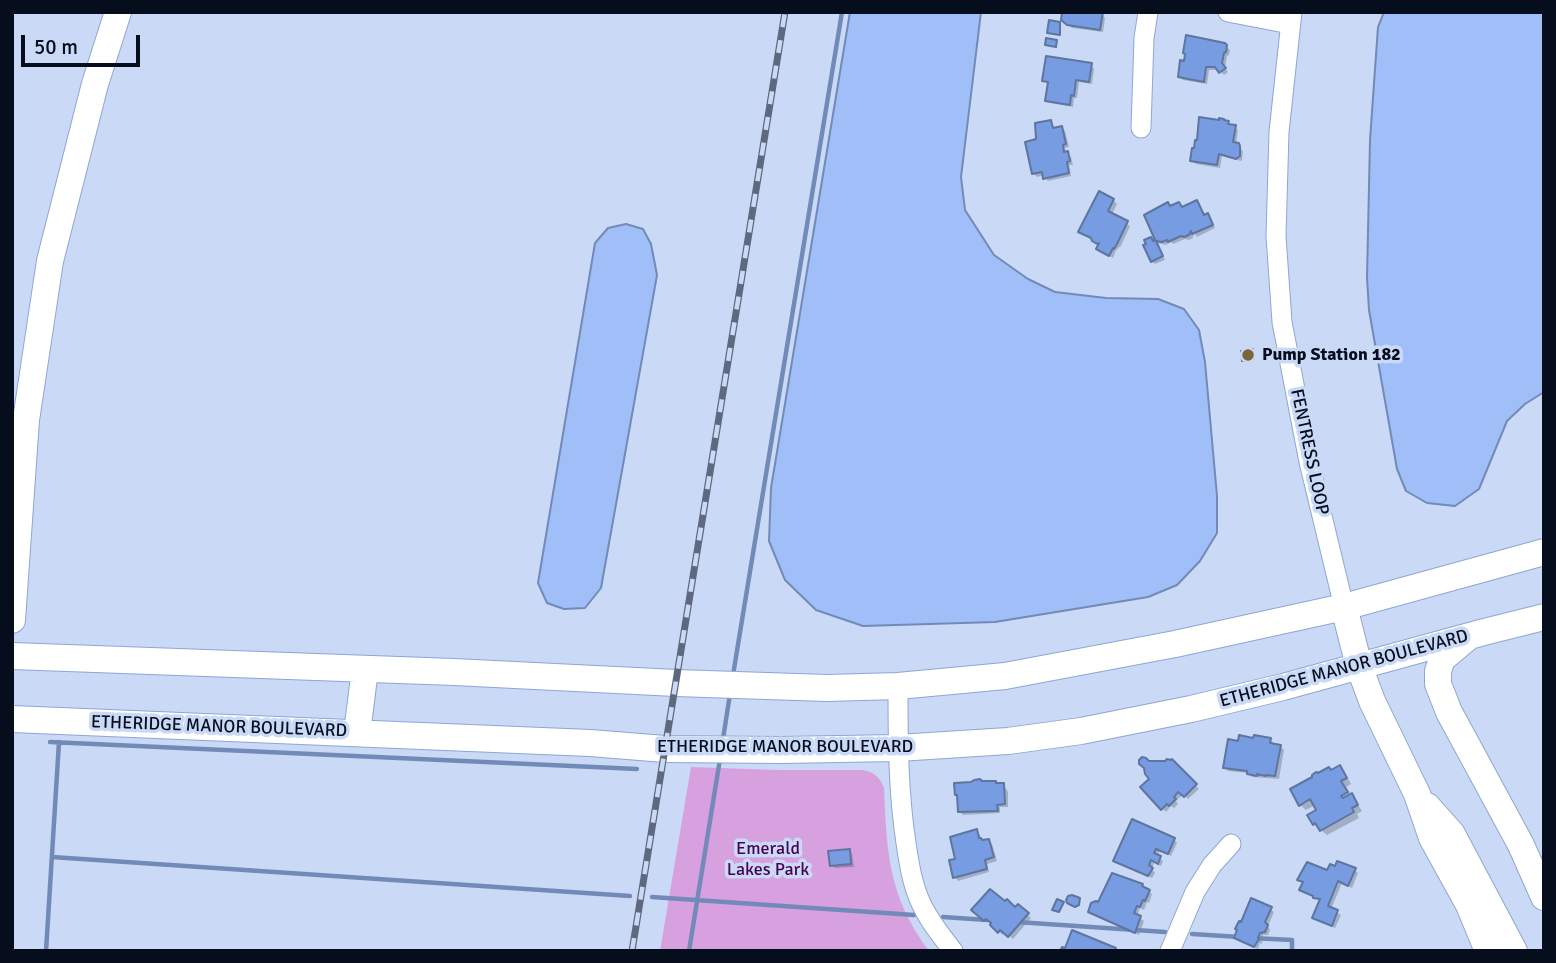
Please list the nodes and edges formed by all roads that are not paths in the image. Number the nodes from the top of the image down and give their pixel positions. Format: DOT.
graph roads {
  1 [pos="118,12"];
  2 [pos="1148,12"];
  3 [pos="1228,12"];
  4 [pos="1291,18"];
  5 [pos="1141,128"];
  6 [pos="1544,552"];
  7 [pos="1344,607"];
  8 [pos="1544,617"];
  9 [pos="12,620"];
  10 [pos="1470,636"];
  11 [pos="12,656"];
  12 [pos="1359,666"];
  13 [pos="365,669"];
  14 [pos="898,686"];
  15 [pos="12,719"];
  16 [pos="357,733"];
  17 [pos="898,748"];
  18 [pos="1416,794"];
  19 [pos="1231,844"];
  20 [pos="1544,897"];
  21 [pos="953,951"];
  22 [pos="1170,951"];
  23 [pos="1488,951"];
  24 [pos="1514,951"];
  1 -- 9 [label="main road"];
  2 -- 5 [label="street"];
  3 -- 4 [label="street"];
  4 -- 7 [label="street, FENTRESS LOOP"];
  6 -- 7 [label="main road"];
  7 -- 12 [label="main road, FENTRESS LOOP"];
  7 -- 14 [label="main road"];
  8 -- 10 [label="main road, ETHERIDGE MANOR BOULEVARD"];
  10 -- 12 [label="main road, ETHERIDGE MANOR BOULEVARD"];
  10 -- 20 [label="main road"];
  11 -- 13 [label="main road"];
  12 -- 17 [label="main road, ETHERIDGE MANOR BOULEVARD"];
  12 -- 18 [label="main road, FENTRESS LOOP"];
  13 -- 14 [label="main road"];
  13 -- 16 [label="main road"];
  14 -- 17 [label="street"];
  15 -- 16 [label="main road, ETHERIDGE MANOR BOULEVARD"];
  16 -- 17 [label="main road, ETHERIDGE MANOR BOULEVARD"];
  17 -- 21 [label="street"];
  18 -- 23 [label="main road, FENTRESS LOOP"];
  18 -- 24 [label="main road, FENTRESS LOOP"];
  19 -- 22 [label="street"];
}
